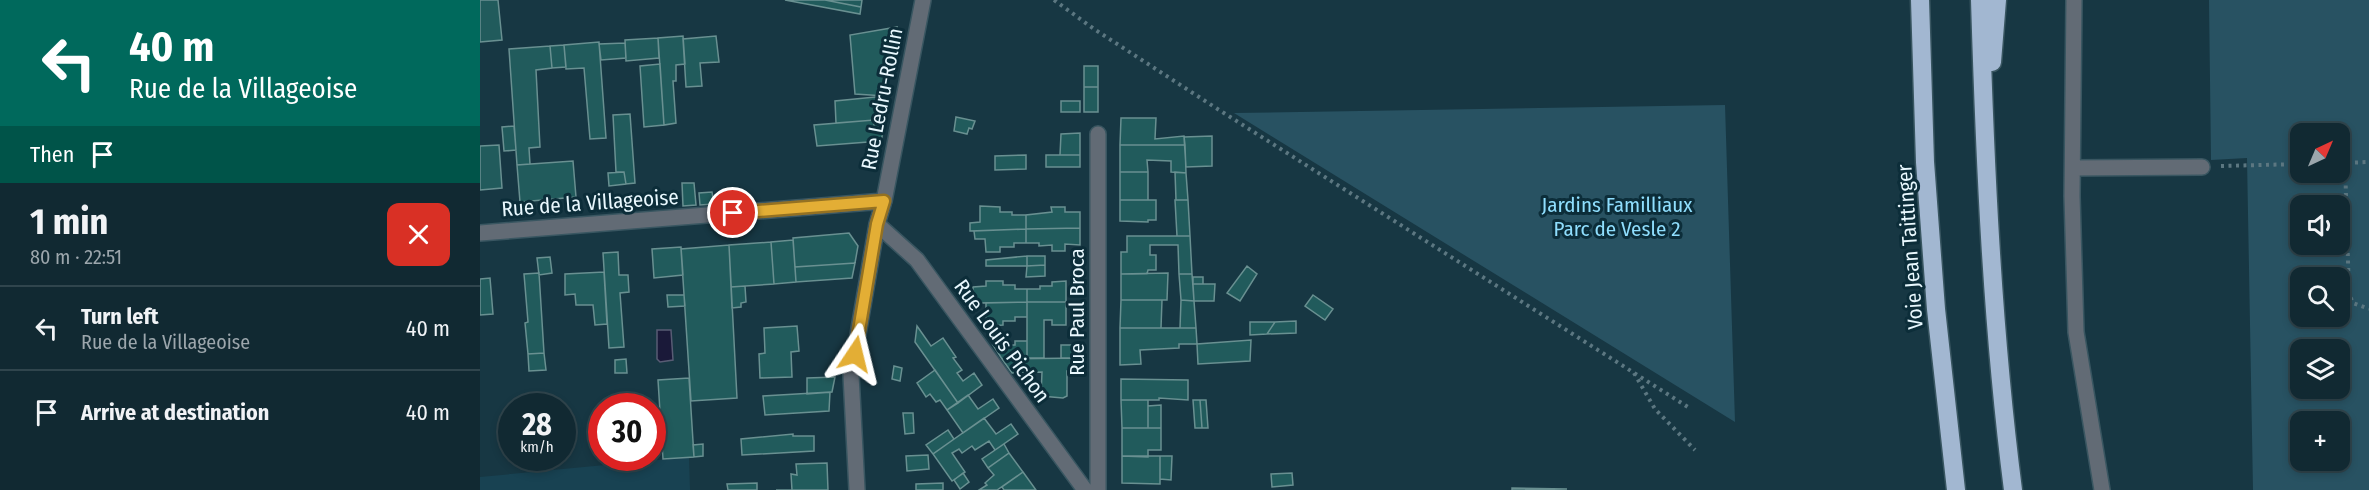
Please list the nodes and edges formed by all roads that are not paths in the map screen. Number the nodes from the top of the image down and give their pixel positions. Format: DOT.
graph roads {
  1 [pos="923,0"];
  2 [pos="1920,0"];
  3 [pos="1980,0"];
  4 [pos="1996,0"];
  5 [pos="2074,0"];
  6 [pos="1098,134"];
  7 [pos="1985,157"];
  8 [pos="2202,167"];
  9 [pos="2073,168"];
  10 [pos="884,201"];
  11 [pos="877,224"];
  12 [pos="480,232"];
  13 [pos="857,490"];
  14 [pos="1086,490"];
  15 [pos="1098,490"];
  16 [pos="1956,490"];
  17 [pos="2013,490"];
  18 [pos="2102,490"];
  1 -- 10 [label="street, Rue Ledru-Rollin"];
  2 -- 16 [label="highway, Voie Jean Taittinger"];
  3 -- 7 [label="highway"];
  4 -- 7 [label="highway"];
  5 -- 9 [label="street"];
  6 -- 15 [label="street, Rue Paul Broca"];
  7 -- 17 [label="highway"];
  8 -- 9 [label="street"];
  9 -- 18 [label="street"];
  10 -- 11 [label="street, Rue Ledru-Rollin"];
  10 -- 12 [label="street, Rue de la Villageoise"];
  11 -- 13 [label="street, Rue Ledru-Rollin"];
  11 -- 14 [label="street, Rue Louis Pichon"];
}
